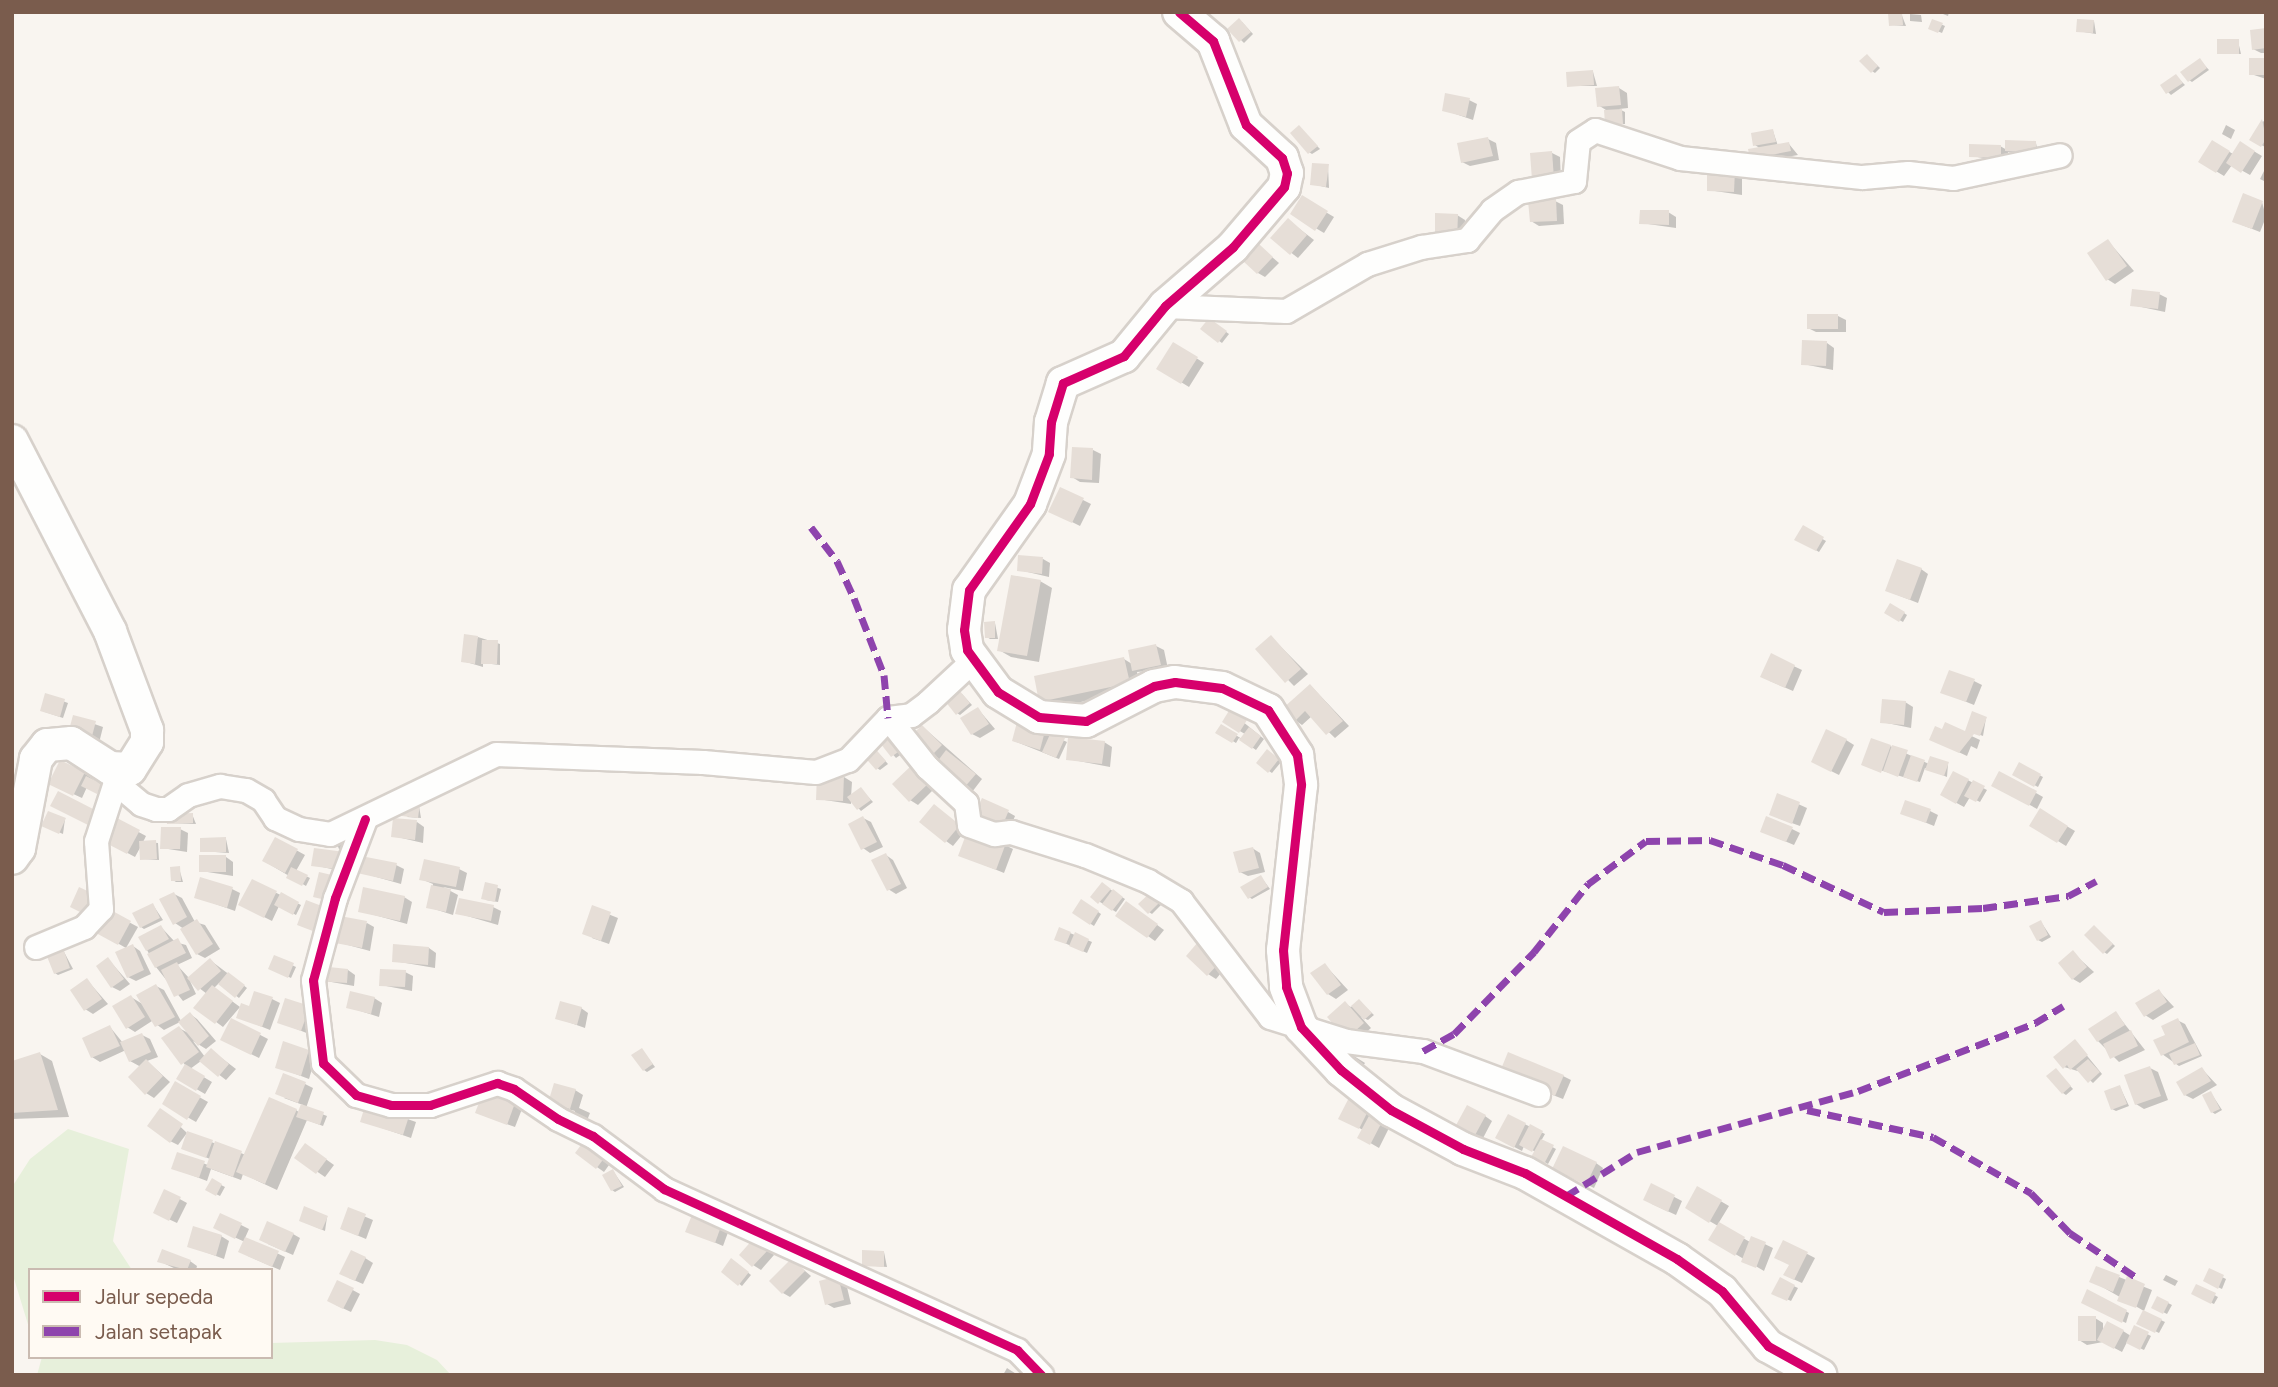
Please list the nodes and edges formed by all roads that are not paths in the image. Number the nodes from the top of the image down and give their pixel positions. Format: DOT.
graph roads {
  1 [pos="1179,12"];
  2 [pos="2060,155"];
  3 [pos="1165,306"];
  4 [pos="12,441"];
  5 [pos="967,650"];
  6 [pos="888,718"];
  7 [pos="112,775"];
  8 [pos="365,819"];
  9 [pos="12,858"];
  10 [pos="36,947"];
  11 [pos="1301,1027"];
  12 [pos="1538,1094"];
  13 [pos="1041,1375"];
  14 [pos="1820,1375"];
  1 -- 3 [label="street"];
  2 -- 3 [label="street"];
  3 -- 5 [label="street"];
  4 -- 7 [label="street"];
  5 -- 6 [label="street"];
  5 -- 11 [label="street"];
  6 -- 8 [label="street"];
  6 -- 11 [label="street"];
  7 -- 8 [label="street"];
  7 -- 9 [label="street"];
  7 -- 10 [label="street"];
  8 -- 13 [label="street"];
  11 -- 12 [label="street"];
  11 -- 14 [label="street"];
}
